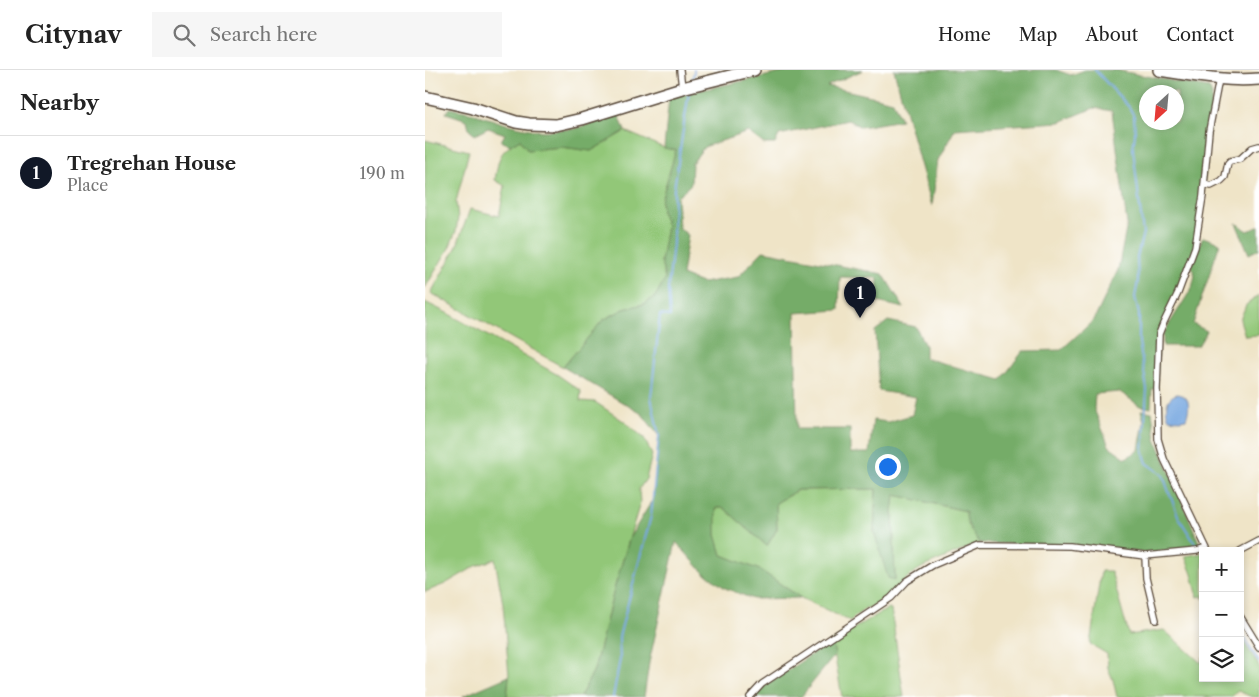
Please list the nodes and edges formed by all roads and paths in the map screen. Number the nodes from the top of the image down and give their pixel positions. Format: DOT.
graph roads {
  1 [pos="680,70"];
  2 [pos="754,70"];
  3 [pos="1159,70"];
  4 [pos="1219,79"];
  5 [pos="1259,79"];
  6 [pos="681,88"];
  7 [pos="425,97"];
  8 [pos="1259,146"];
  9 [pos="1204,184"];
  10 [pos="1259,542"];
  11 [pos="1202,547"];
  12 [pos="1244,549"];
  13 [pos="1199,550"];
  14 [pos="1145,556"];
  15 [pos="1156,620"];
  16 [pos="1244,622"];
  17 [pos="1259,646"];
  18 [pos="750,697"];
  1 -- 6 [label="street"];
  2 -- 6 [label="highway"];
  3 -- 4 [label="highway"];
  4 -- 5 [label="highway"];
  4 -- 9 [label="street"];
  6 -- 7 [label="highway"];
  8 -- 9 [label="street"];
  9 -- 11 [label="street"];
  10 -- 12 [label="street"];
  13 -- 14 [label="street"];
  14 -- 15 [label="street"];
  14 -- 18 [label="street"];
  16 -- 17 [label="street"];
}
